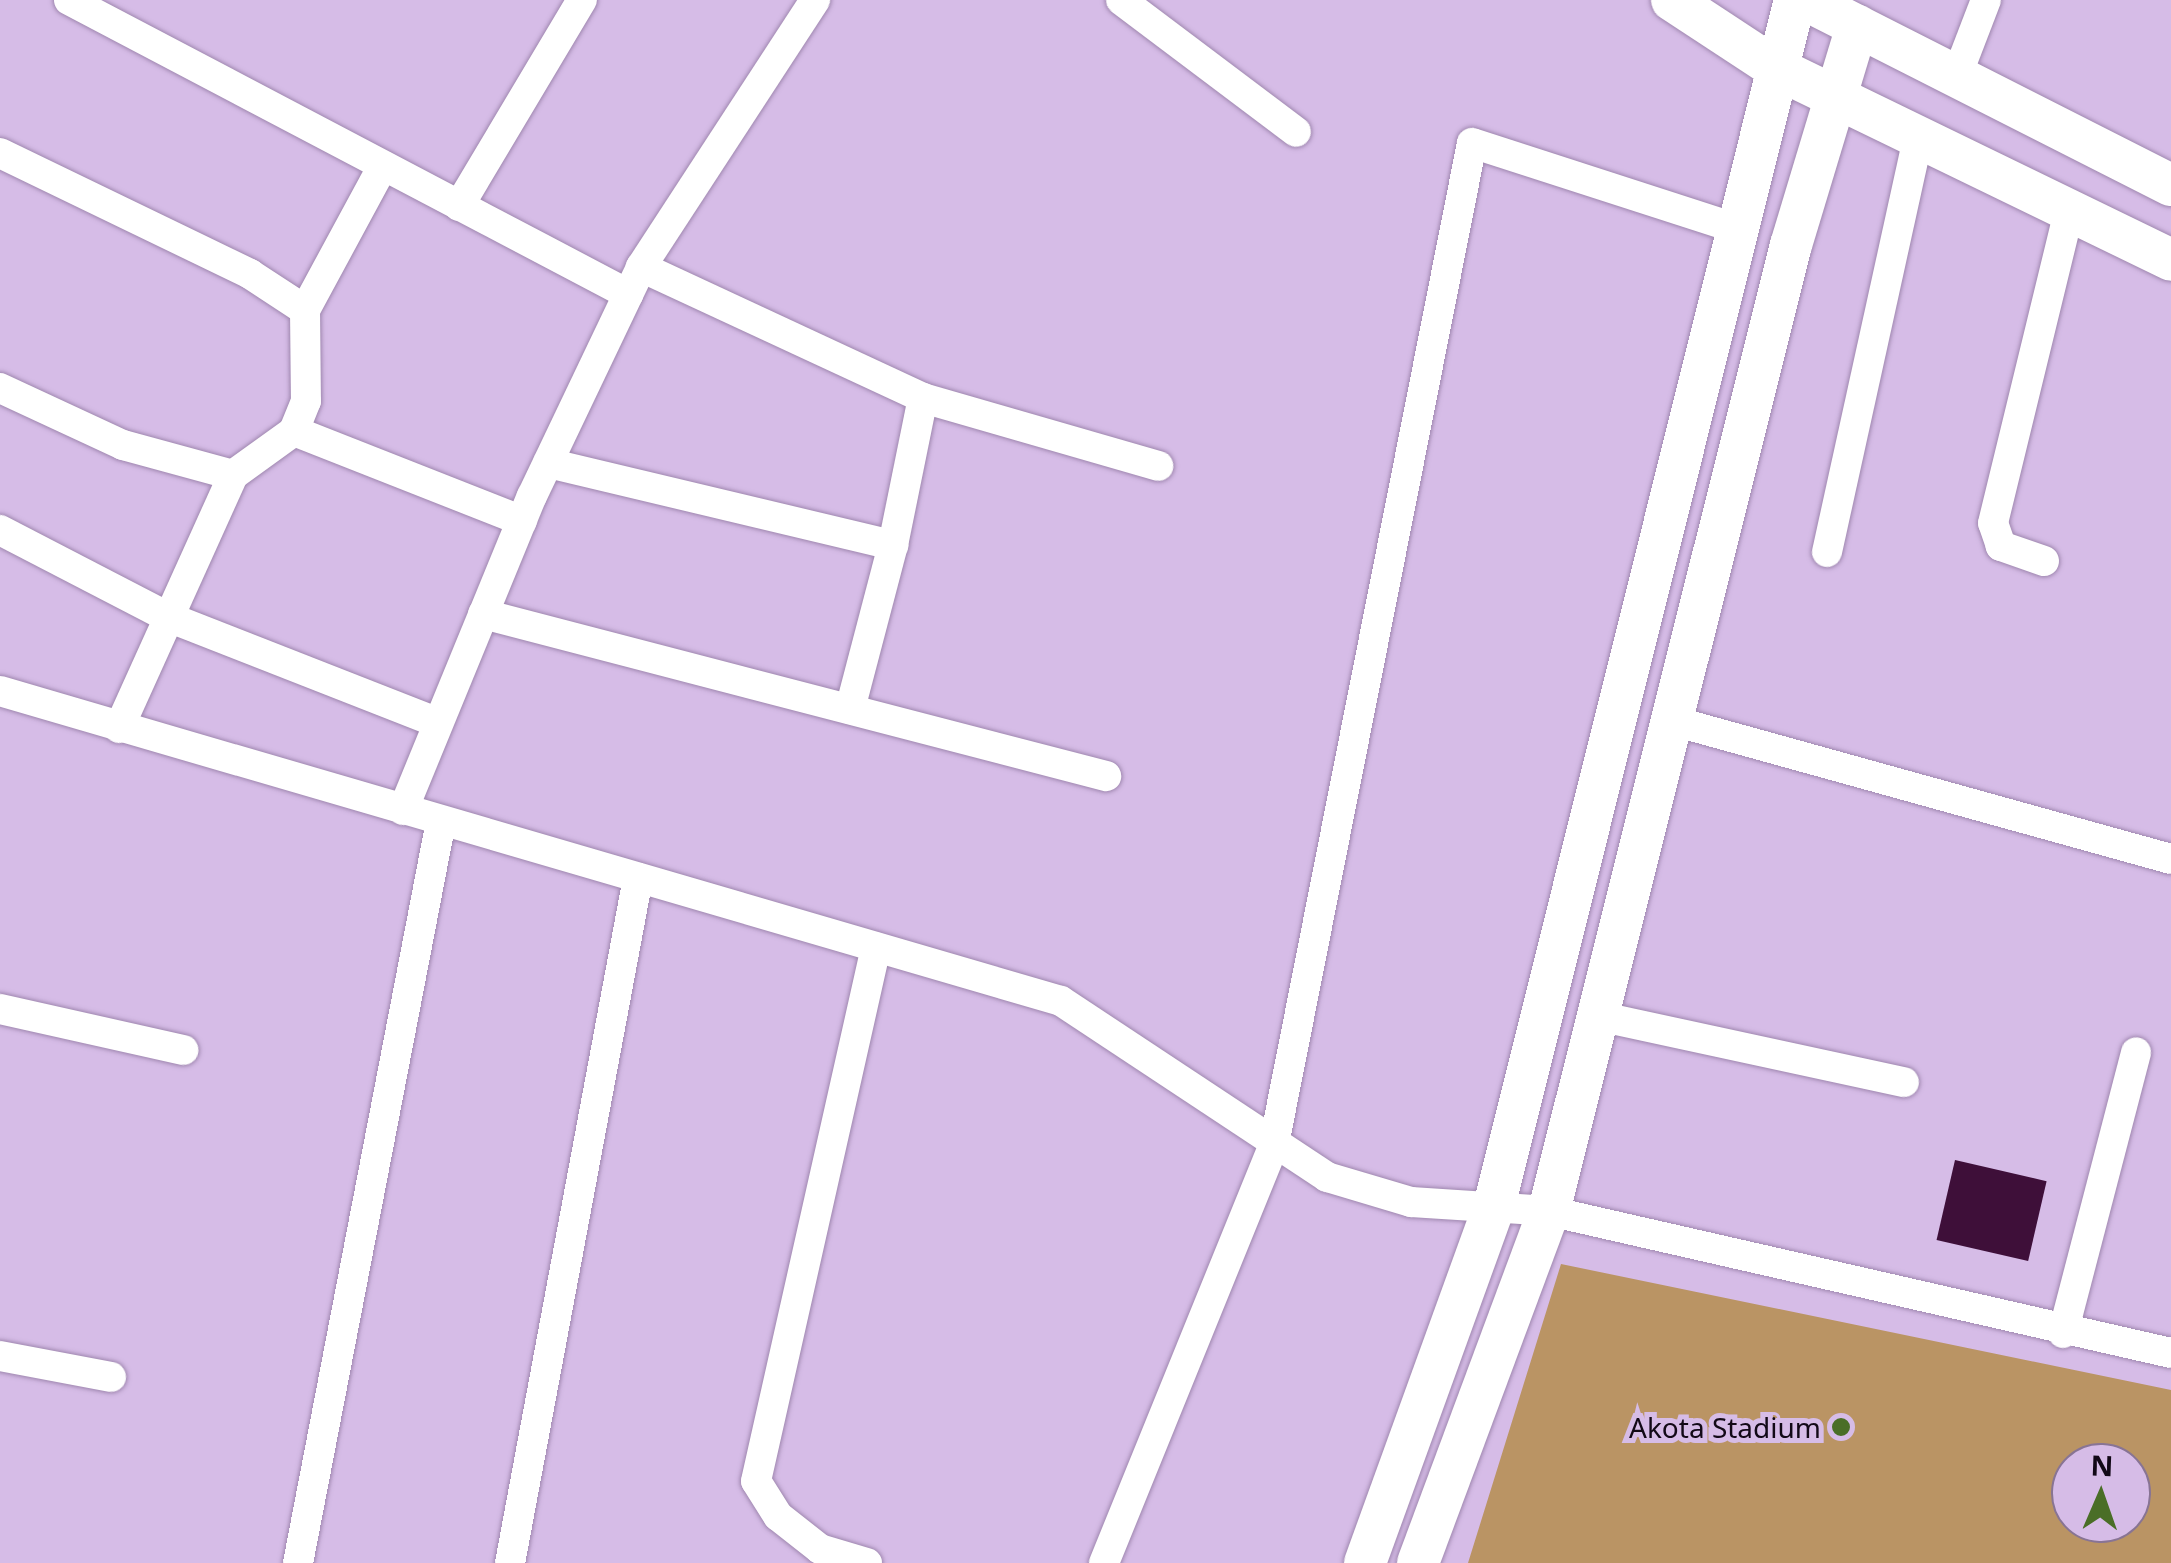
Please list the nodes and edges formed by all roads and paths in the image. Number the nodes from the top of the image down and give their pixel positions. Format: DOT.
graph roads {
  1 [pos="70,0"];
  2 [pos="582,0"];
  3 [pos="816,0"];
  4 [pos="1121,0"];
  5 [pos="1672,0"];
  6 [pos="1794,0"];
  7 [pos="1806,0"];
  8 [pos="1986,0"];
  9 [pos="1857,26"];
  10 [pos="1774,67"];
  11 [pos="1956,78"];
  12 [pos="1832,97"];
  13 [pos="1296,132"];
  14 [pos="1918,138"];
  15 [pos="0,153"];
  16 [pos="383,166"];
  17 [pos="2171,185"];
  18 [pos="459,206"];
  19 [pos="2069,211"];
  20 [pos="1739,228"];
  21 [pos="2171,260"];
  22 [pos="635,280"];
  23 [pos="305,310"];
  24 [pos="0,388"];
  25 [pos="923,398"];
  26 [pos="294,430"];
  27 [pos="548,463"];
  28 [pos="1158,466"];
  29 [pos="233,475"];
  30 [pos="522,521"];
  31 [pos="0,530"];
  32 [pos="893,545"];
  33 [pos="1826,552"];
  34 [pos="2044,561"];
  35 [pos="483,614"];
  36 [pos="168,618"];
  37 [pos="0,691"];
  38 [pos="850,710"];
  39 [pos="1670,720"];
  40 [pos="438,723"];
  41 [pos="119,728"];
  42 [pos="1106,776"];
  43 [pos="402,810"];
  44 [pos="441,822"];
  45 [pos="2171,859"];
  46 [pos="638,878"];
  47 [pos="876,947"];
  48 [pos="0,1010"];
  49 [pos="1598,1016"];
  50 [pos="183,1050"];
  51 [pos="2136,1052"];
  52 [pos="1904,1082"];
  53 [pos="1274,1144"];
  54 [pos="1496,1203"];
  55 [pos="1549,1211"];
  56 [pos="2063,1332"];
  57 [pos="2171,1353"];
  58 [pos="0,1356"];
  59 [pos="111,1377"];
  60 [pos="298,1563"];
  61 [pos="510,1563"];
  62 [pos="867,1563"];
  63 [pos="1104,1563"];
  64 [pos="1366,1563"];
  65 [pos="1418,1563"];
  1 -- 16 [label="street"];
  2 -- 18 [label="street"];
  3 -- 22 [label="street"];
  4 -- 13 [label="street"];
  5 -- 10 [label="street"];
  6 -- 10 [label="street"];
  7 -- 9 [label="street"];
  8 -- 11 [label="street"];
  9 -- 11 [label="street"];
  9 -- 12 [label="street"];
  10 -- 12 [label="street"];
  10 -- 20 [label="street"];
  11 -- 17 [label="street"];
  12 -- 14 [label="street"];
  12 -- 39 [label="street"];
  14 -- 19 [label="street"];
  14 -- 33 [label="street"];
  15 -- 23 [label="street"];
  16 -- 18 [label="street"];
  16 -- 23 [label="street"];
  18 -- 22 [label="street"];
  19 -- 21 [label="street"];
  19 -- 34 [label="street"];
  20 -- 53 [label="street"];
  20 -- 54 [label="street"];
  22 -- 25 [label="street"];
  22 -- 27 [label="street"];
  23 -- 26 [label="street"];
  24 -- 29 [label="street"];
  25 -- 28 [label="street"];
  25 -- 32 [label="street"];
  26 -- 29 [label="street"];
  26 -- 30 [label="street"];
  27 -- 30 [label="street"];
  27 -- 32 [label="street"];
  29 -- 36 [label="street"];
  30 -- 35 [label="street"];
  31 -- 36 [label="street"];
  32 -- 38 [label="street"];
  35 -- 38 [label="street"];
  35 -- 40 [label="street"];
  36 -- 40 [label="street"];
  36 -- 41 [label="street"];
  37 -- 41 [label="street"];
  38 -- 42 [label="street"];
  39 -- 45 [label="street"];
  39 -- 49 [label="street"];
  40 -- 43 [label="street"];
  41 -- 43 [label="street"];
  43 -- 44 [label="street"];
  44 -- 46 [label="street"];
  44 -- 60 [label="street"];
  46 -- 47 [label="street"];
  46 -- 61 [label="street"];
  47 -- 53 [label="street"];
  47 -- 62 [label="street"];
  48 -- 50 [label="street"];
  49 -- 52 [label="street"];
  49 -- 55 [label="street"];
  51 -- 56 [label="street"];
  53 -- 54 [label="street"];
  53 -- 63 [label="street"];
  54 -- 55 [label="street"];
  54 -- 64 [label="street"];
  55 -- 56 [label="street"];
  55 -- 65 [label="street"];
  56 -- 57 [label="street"];
  58 -- 59 [label="street"];
}
